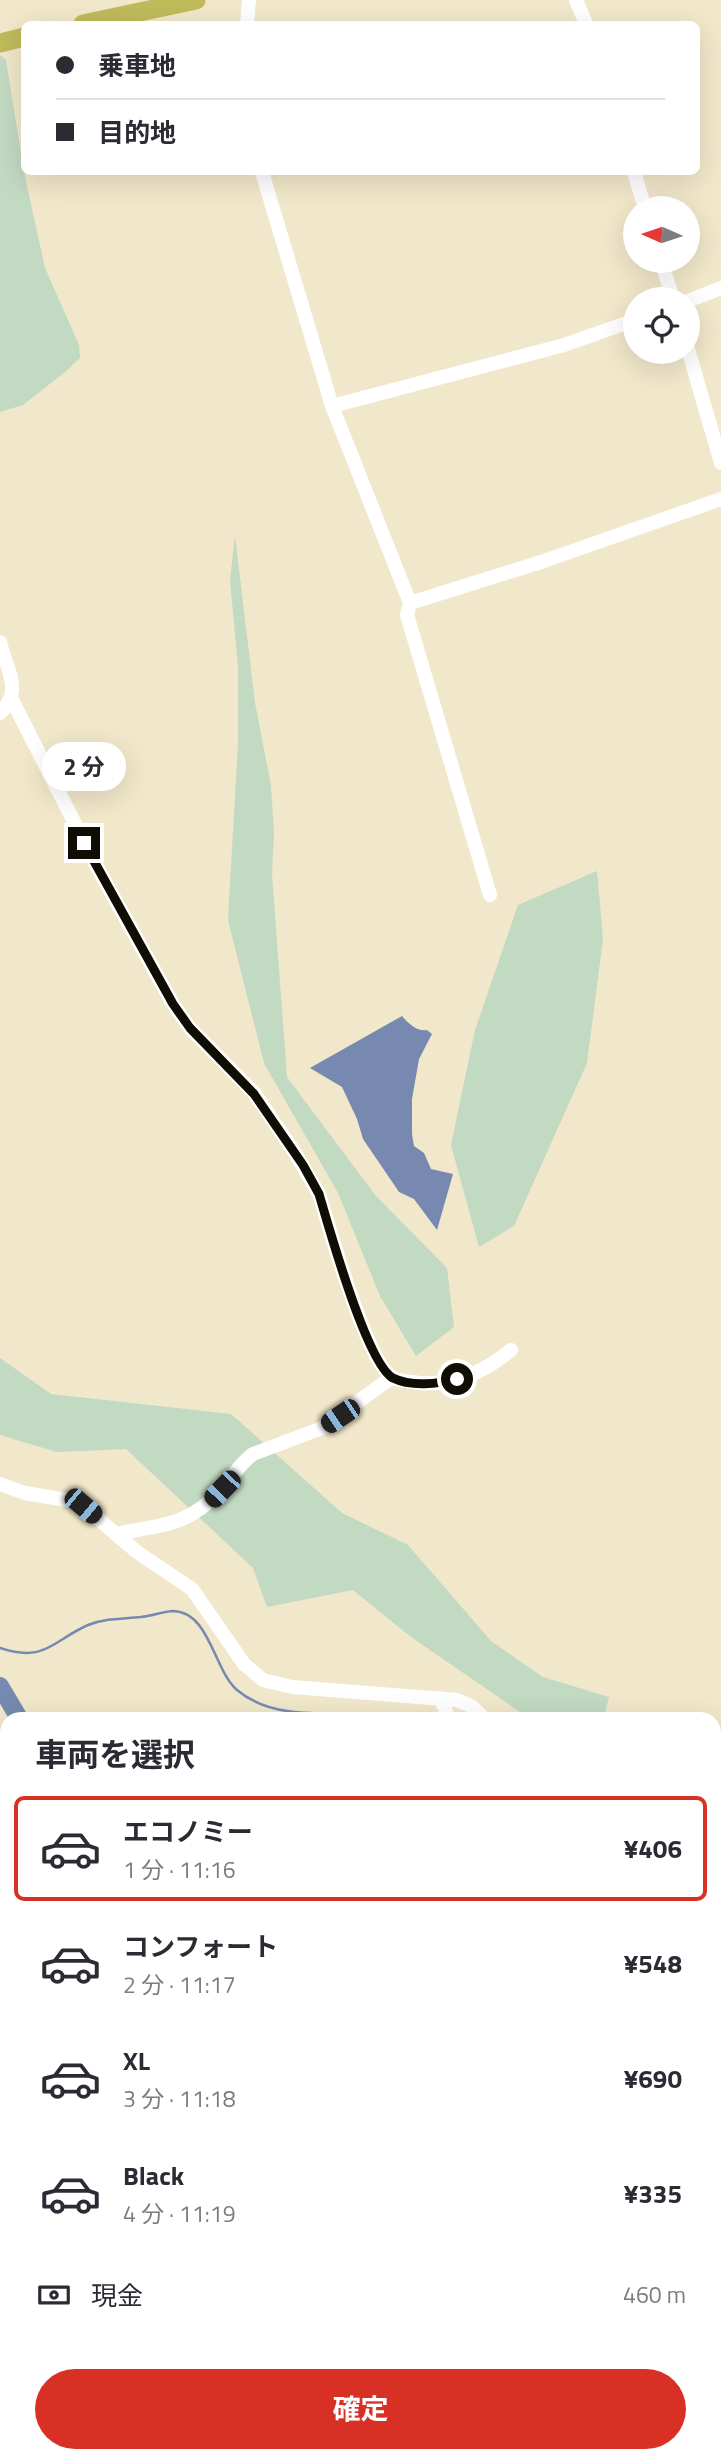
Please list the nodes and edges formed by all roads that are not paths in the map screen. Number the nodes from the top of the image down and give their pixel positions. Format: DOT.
graph roads {
  1 [pos="196,0"];
  2 [pos="249,0"];
  3 [pos="576,0"];
  4 [pos="97,21"];
  5 [pos="247,21"];
  6 [pos="585,21"];
  7 [pos="21,38"];
  8 [pos="0,43"];
  9 [pos="263,175"];
  10 [pos="636,175"];
  11 [pos="642,196"];
  12 [pos="721,288"];
  13 [pos="700,296"];
  14 [pos="623,324"];
  15 [pos="692,364"];
  16 [pos="332,406"];
  17 [pos="721,463"];
  18 [pos="721,499"];
  19 [pos="410,603"];
  20 [pos="0,642"];
  21 [pos="12,698"];
  22 [pos="0,713"];
  23 [pos="490,895"];
  24 [pos="511,1350"];
  25 [pos="392,1377"];
  26 [pos="0,1484"];
  27 [pos="115,1534"];
  28 [pos="440,1698"];
  29 [pos="446,1712"];
  30 [pos="478,1712"];
  1 -- 4 [label="highway"];
  2 -- 5 [label="street"];
  3 -- 6 [label="street"];
  7 -- 8 [label="highway"];
  9 -- 16 [label="street"];
  10 -- 11 [label="street"];
  12 -- 13 [label="street"];
  14 -- 16 [label="street"];
  15 -- 17 [label="street"];
  16 -- 19 [label="street"];
  18 -- 19 [label="street"];
  19 -- 23 [label="street"];
  20 -- 21 [label="street"];
  21 -- 22 [label="street"];
  21 -- 25 [label="street"];
  24 -- 25 [label="street"];
  25 -- 27 [label="street"];
  26 -- 27 [label="street"];
  27 -- 28 [label="street"];
  28 -- 29 [label="street"];
  28 -- 30 [label="street"];
}
